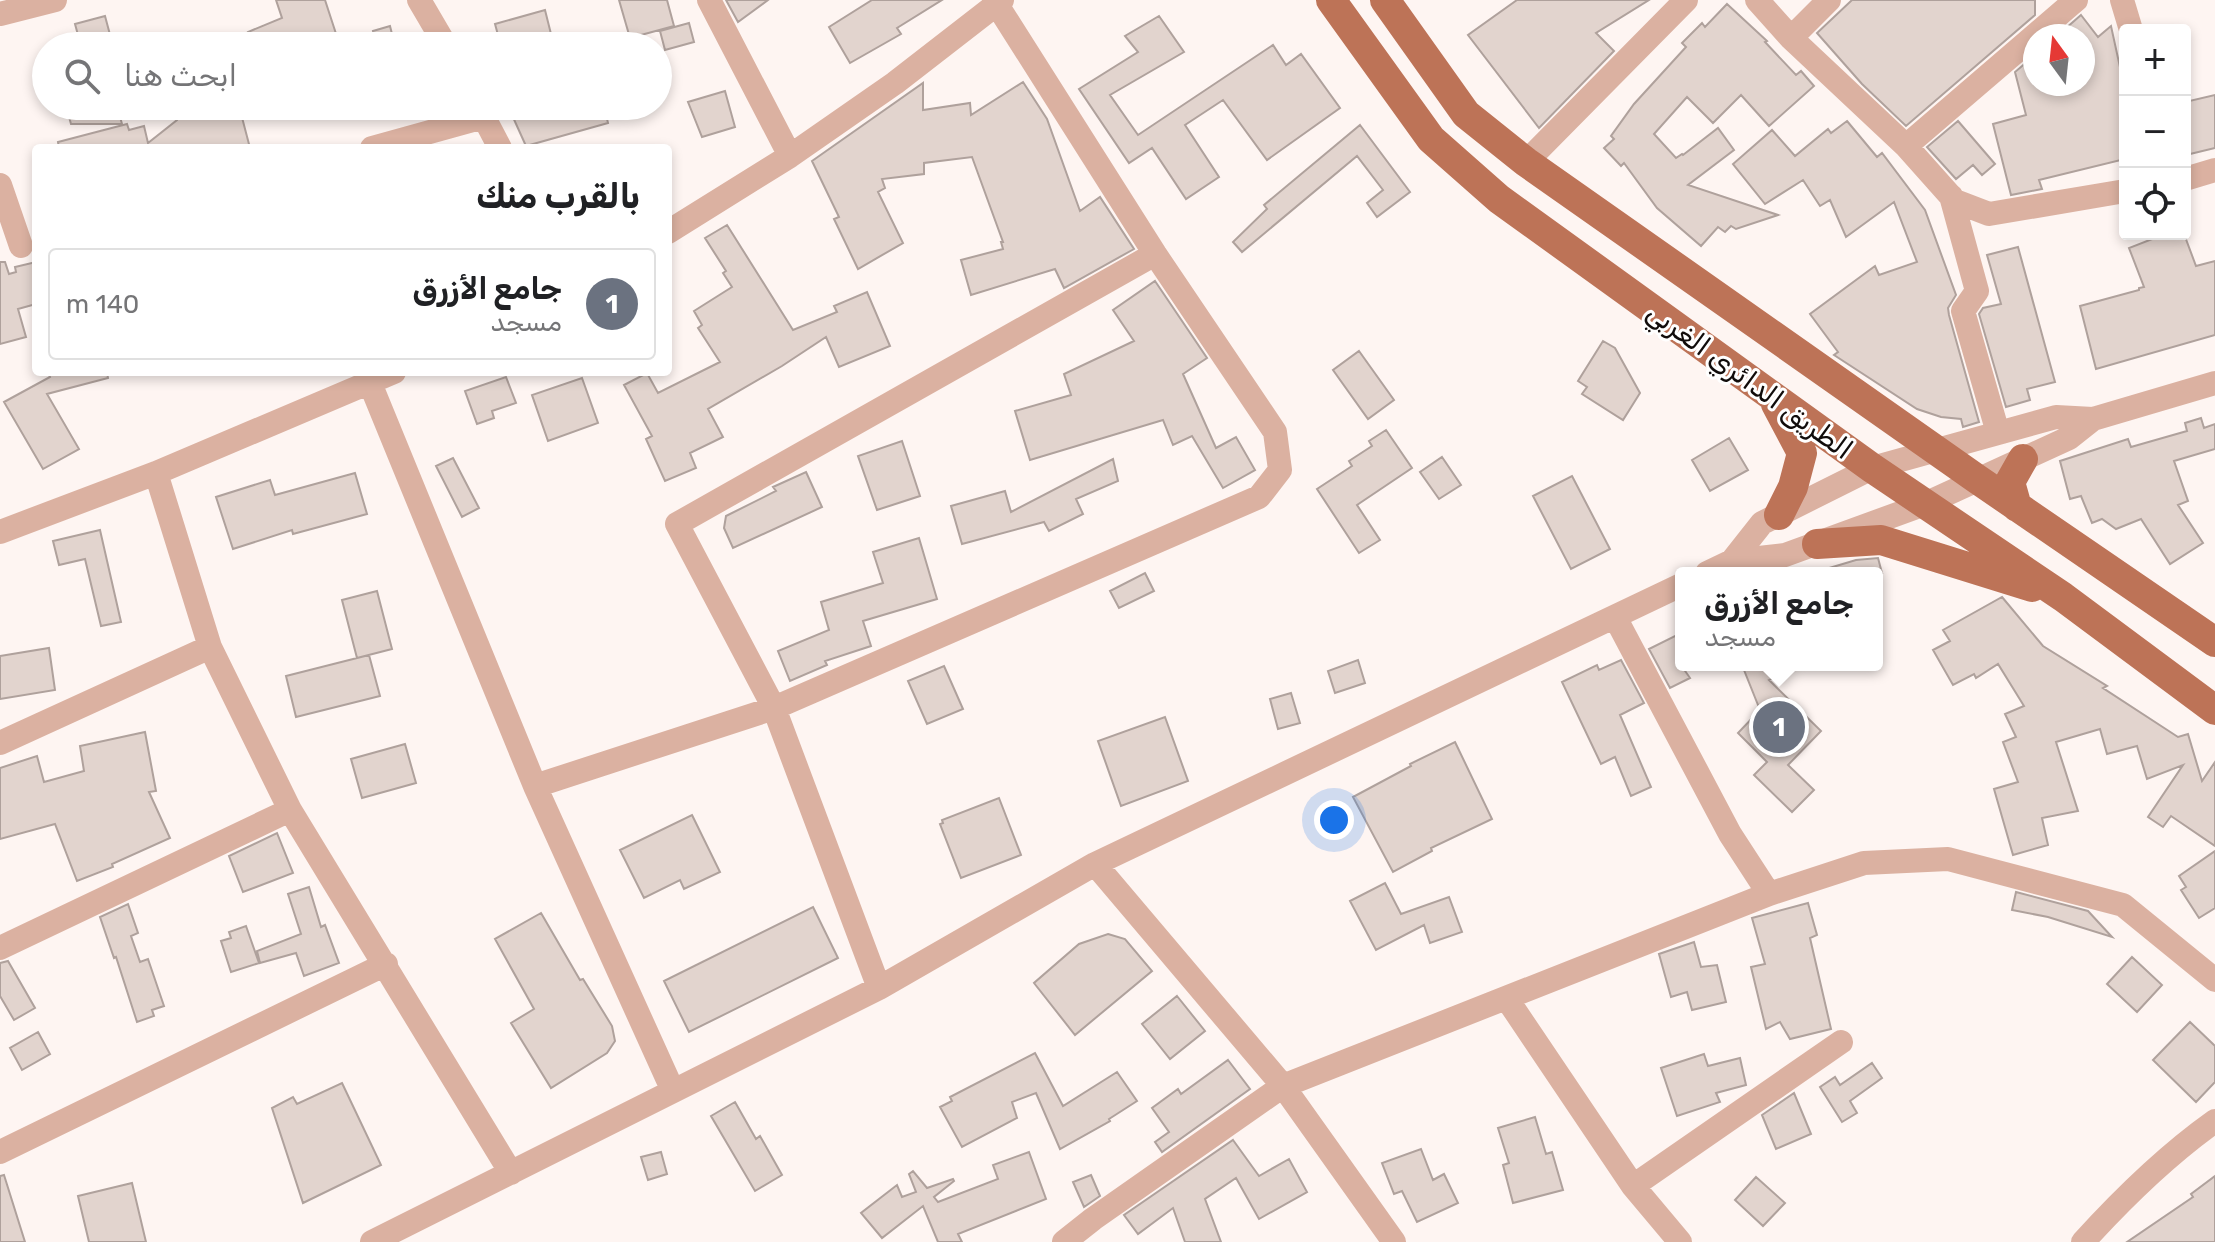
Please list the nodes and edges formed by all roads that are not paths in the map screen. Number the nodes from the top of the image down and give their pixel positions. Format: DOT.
graph roads {
  1 [pos="55,0"];
  2 [pos="419,0"];
  3 [pos="709,0"];
  4 [pos="1331,0"];
  5 [pos="1385,0"];
  6 [pos="1686,0"];
  7 [pos="1757,0"];
  8 [pos="1829,0"];
  9 [pos="2122,0"];
  10 [pos="998,2"];
  11 [pos="2065,3"];
  12 [pos="0,14"];
  13 [pos="2129,24"];
  14 [pos="438,32"];
  15 [pos="1791,38"];
  16 [pos="457,120"];
  17 [pos="485,120"];
  18 [pos="384,144"];
  19 [pos="498,144"];
  20 [pos="1906,146"];
  21 [pos="790,156"];
  22 [pos="1526,162"];
  23 [pos="2215,170"];
  24 [pos="2191,177"];
  25 [pos="0,185"];
  26 [pos="2119,192"];
  27 [pos="1951,196"];
  28 [pos="672,230"];
  29 [pos="19,247"];
  30 [pos="1155,254"];
  31 [pos="385,376"];
  32 [pos="370,383"];
  33 [pos="2213,388"];
  34 [pos="1771,395"];
  35 [pos="2093,419"];
  36 [pos="1998,433"];
  37 [pos="1935,450"];
  38 [pos="2023,459"];
  39 [pos="1872,468"];
  40 [pos="156,473"];
  41 [pos="1977,479"];
  42 [pos="1925,504"];
  43 [pos="2017,507"];
  44 [pos="1779,515"];
  45 [pos="0,532"];
  46 [pos="1817,544"];
  47 [pos="1732,561"];
  48 [pos="1720,567"];
  49 [pos="1675,588"];
  50 [pos="2063,597"];
  51 [pos="1615,617"];
  52 [pos="2215,642"];
  53 [pos="210,647"];
  54 [pos="774,708"];
  55 [pos="2215,710"];
  56 [pos="0,743"];
  57 [pos="535,786"];
  58 [pos="290,810"];
  59 [pos="1095,864"];
  60 [pos="1769,894"];
  61 [pos="0,948"];
  62 [pos="386,964"];
  63 [pos="2215,980"];
  64 [pos="879,988"];
  65 [pos="1507,999"];
  66 [pos="1841,1042"];
  67 [pos="1283,1086"];
  68 [pos="673,1091"];
  69 [pos="2215,1121"];
  70 [pos="0,1152"];
  71 [pos="511,1173"];
  72 [pos="1633,1186"];
  73 [pos="2091,1239"];
  74 [pos="372,1242"];
  75 [pos="1064,1242"];
  76 [pos="1394,1242"];
  77 [pos="1680,1242"];
  1 -- 12 [label="street"];
  2 -- 14 [label="street"];
  3 -- 21 [label="street"];
  4 -- 34 [label="main road, الطريق الدائري الغربي"];
  5 -- 22 [label="main road, الطريق الدائري الغربي"];
  6 -- 22 [label="street"];
  7 -- 15 [label="street"];
  8 -- 15 [label="street"];
  9 -- 13 [label="street"];
  10 -- 21 [label="street"];
  10 -- 30 [label="street"];
  11 -- 20 [label="street"];
  15 -- 20 [label="street"];
  16 -- 18 [label="street"];
  17 -- 19 [label="street"];
  20 -- 27 [label="street"];
  21 -- 28 [label="street"];
  22 -- 37 [label="main road, الطريق الدائري الغربي"];
  23 -- 24 [label="street"];
  25 -- 29 [label="street"];
  26 -- 27 [label="street"];
  27 -- 36 [label="street"];
  30 -- 54 [label="street"];
  30 -- 54 [label="street"];
  31 -- 32 [label="street"];
  32 -- 40 [label="street"];
  32 -- 57 [label="street"];
  33 -- 35 [label="street"];
  34 -- 39 [label="main road, الطريق الدائري الغربي"];
  34 -- 44 [label="main road"];
  35 -- 36 [label="street"];
  35 -- 38 [label="street"];
  36 -- 37 [label="street"];
  37 -- 39 [label="street"];
  37 -- 41 [label="main road, الطريق الدائري الغربي"];
  38 -- 41 [label="street"];
  38 -- 43 [label="main road"];
  39 -- 42 [label="main road, الطريق الدائري الغربي"];
  39 -- 44 [label="street"];
  40 -- 45 [label="street"];
  40 -- 53 [label="street"];
  41 -- 42 [label="street"];
  41 -- 43 [label="main road, الطريق الدائري الغربي"];
  42 -- 46 [label="street"];
  42 -- 50 [label="main road, الطريق الدائري الغربي"];
  43 -- 52 [label="main road, الطريق الدائري الغربي"];
  44 -- 47 [label="street"];
  46 -- 47 [label="street"];
  46 -- 50 [label="main road"];
  47 -- 48 [label="street"];
  49 -- 51 [label="street"];
  50 -- 55 [label="main road, الطريق الدائري الغربي"];
  51 -- 59 [label="street"];
  51 -- 60 [label="street"];
  53 -- 56 [label="street"];
  53 -- 58 [label="street"];
  54 -- 57 [label="street"];
  54 -- 64 [label="street"];
  57 -- 68 [label="street"];
  58 -- 61 [label="street"];
  58 -- 62 [label="street"];
  59 -- 64 [label="street"];
  59 -- 67 [label="street"];
  60 -- 63 [label="street"];
  60 -- 65 [label="street"];
  62 -- 70 [label="street"];
  62 -- 71 [label="street"];
  64 -- 68 [label="street"];
  65 -- 67 [label="street"];
  65 -- 72 [label="street"];
  66 -- 72 [label="street"];
  67 -- 75 [label="street"];
  67 -- 76 [label="street"];
  68 -- 71 [label="street"];
  69 -- 73 [label="street"];
  71 -- 74 [label="street"];
  72 -- 77 [label="street"];
}
